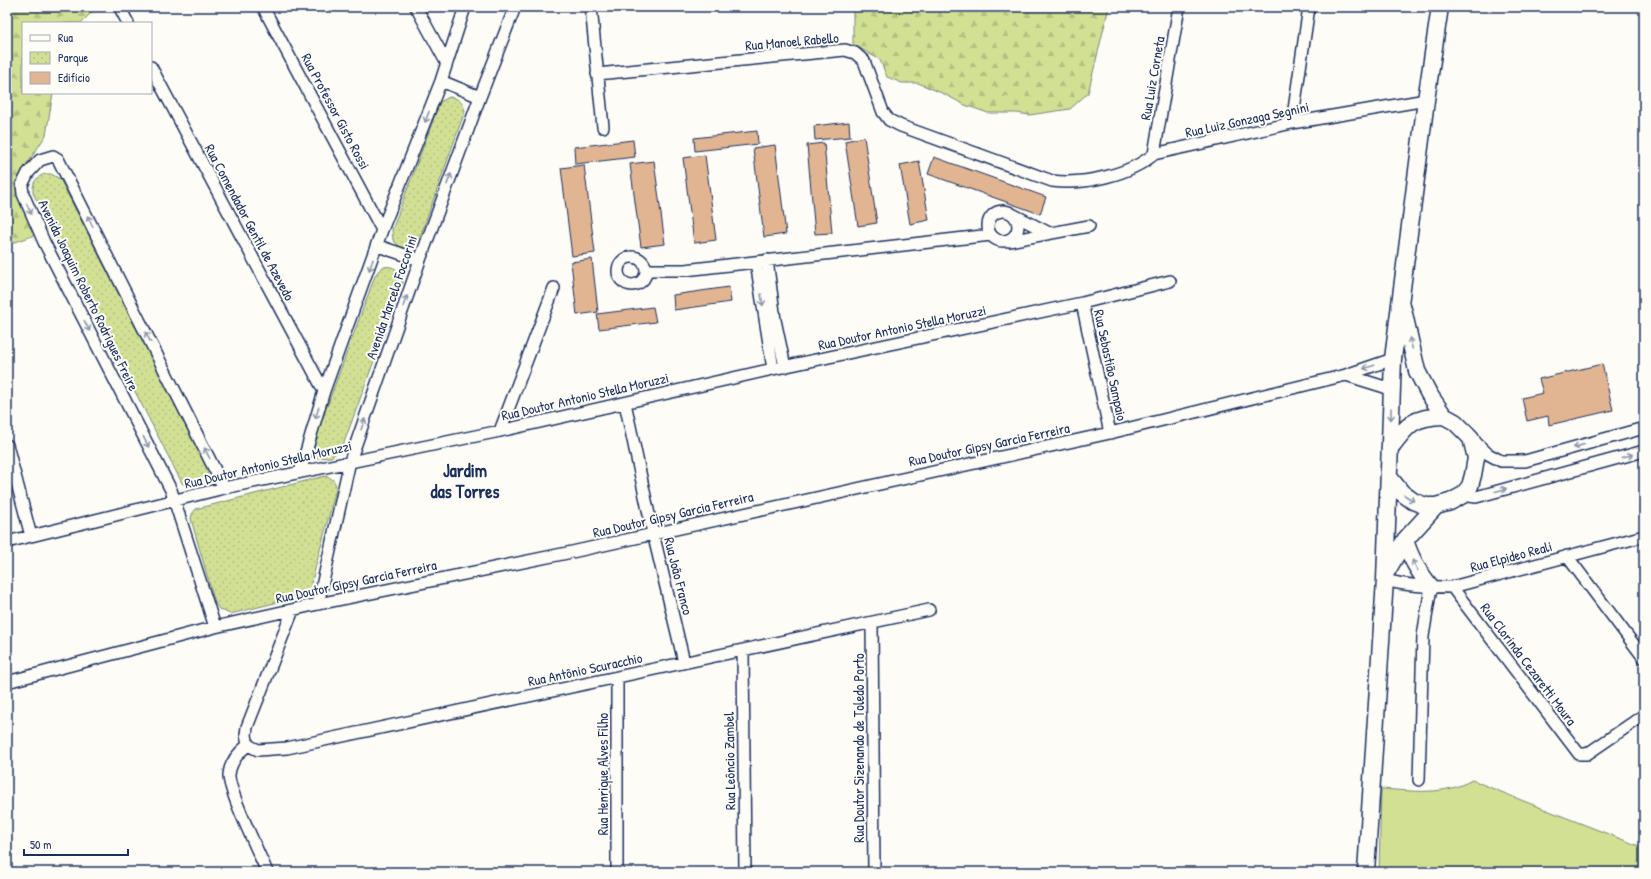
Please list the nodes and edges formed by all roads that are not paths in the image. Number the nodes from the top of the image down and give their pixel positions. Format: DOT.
graph roads {
  1 [pos="263,7"];
  2 [pos="416,7"];
  3 [pos="465,7"];
  4 [pos="515,7"];
  5 [pos="591,7"];
  6 [pos="1179,7"];
  7 [pos="1309,7"];
  8 [pos="1440,7"];
  9 [pos="120,8"];
  10 [pos="127,22"];
  11 [pos="446,62"];
  12 [pos="152,69"];
  13 [pos="597,74"];
  14 [pos="441,81"];
  15 [pos="480,97"];
  16 [pos="1426,100"];
  17 [pos="1292,124"];
  18 [pos="603,127"];
  19 [pos="1154,154"];
  20 [pos="1080,182"];
  21 [pos="1012,214"];
  22 [pos="1089,226"];
  23 [pos="382,230"];
  24 [pos="1049,233"];
  25 [pos="991,235"];
  26 [pos="1006,241"];
  27 [pos="378,246"];
  28 [pos="420,260"];
  29 [pos="767,260"];
  30 [pos="756,262"];
  31 [pos="646,270"];
  32 [pos="1170,281"];
  33 [pos="554,288"];
  34 [pos="1401,300"];
  35 [pos="1082,303"];
  36 [pos="1393,359"];
  37 [pos="785,367"];
  38 [pos="773,369"];
  39 [pos="1417,371"];
  40 [pos="1346,375"];
  41 [pos="1391,389"];
  42 [pos="324,391"];
  43 [pos="625,403"];
  44 [pos="1444,416"];
  45 [pos="1644,428"];
  46 [pos="500,431"];
  47 [pos="1110,432"];
  48 [pos="1471,438"];
  49 [pos="7,445"];
  50 [pos="1391,447"];
  51 [pos="1644,451"];
  52 [pos="350,461"];
  53 [pos="300,472"];
  54 [pos="1390,477"];
  55 [pos="224,488"];
  56 [pos="1463,495"];
  57 [pos="175,500"];
  58 [pos="1436,506"];
  59 [pos="653,533"];
  60 [pos="31,536"];
  61 [pos="1644,536"];
  62 [pos="1405,540"];
  63 [pos="7,542"];
  64 [pos="1567,556"];
  65 [pos="1385,577"];
  66 [pos="1431,587"];
  67 [pos="1452,587"];
  68 [pos="318,604"];
  69 [pos="292,610"];
  70 [pos="929,610"];
  71 [pos="872,623"];
  72 [pos="215,627"];
  73 [pos="743,650"];
  74 [pos="1644,658"];
  75 [pos="684,662"];
  76 [pos="617,677"];
  77 [pos="7,682"];
  78 [pos="1644,715"];
  79 [pos="248,745"];
  80 [pos="1419,780"];
  81 [pos="267,872"];
  82 [pos="617,872"];
  83 [pos="745,872"];
  84 [pos="874,872"];
  85 [pos="1366,872"];
  1 -- 23 [label="street, Rua Professor Gisto Rossi"];
  2 -- 11 [label="street"];
  3 -- 11 [label="street, Avenida Marcelo Foccorini"];
  4 -- 15 [label="street, Avenida Marcelo Foccorini"];
  5 -- 13 [label="street"];
  6 -- 19 [label="street, Rua Luiz Corneta"];
  7 -- 17 [label="street"];
  8 -- 16 [label="main road"];
  9 -- 10 [label="street"];
  11 -- 14 [label="street, Avenida Marcelo Foccorini"];
  12 -- 42 [label="street, Rua Comendador Gentil de Azevedo"];
  13 -- 18 [label="street"];
  13 -- 20 [label="street, Rua Manoel Rabello"];
  14 -- 15 [label="street"];
  14 -- 23 [label="street, Avenida Marcelo Foccorini, one-way"];
  28 -- 15 [label="street, Avenida Marcelo Foccorini, one-way"];
  16 -- 17 [label="street, Rua Luiz Gonzaga Segnini"];
  16 -- 34 [label="main road"];
  17 -- 19 [label="street, Rua Luiz Gonzaga Segnini"];
  19 -- 20 [label="street, Rua Luiz Gonzaga Segnini"];
  21 -- 24 [label="street"];
  21 -- 25 [label="street"];
  21 -- 26 [label="street"];
  22 -- 24 [label="street"];
  23 -- 27 [label="street, Avenida Marcelo Foccorini"];
  24 -- 26 [label="street"];
  25 -- 26 [label="street"];
  25 -- 29 [label="street"];
  27 -- 28 [label="street"];
  27 -- 42 [label="street, Avenida Marcelo Foccorini, one-way"];
  52 -- 28 [label="street, Avenida Marcelo Foccorini, one-way"];
  29 -- 30 [label="street"];
  29 -- 37 [label="street"];
  30 -- 31 [label="street"];
  30 -- 38 [label="street, one-way"];
  32 -- 35 [label="street, Rua Doutor Antonio Stella Moruzzi"];
  33 -- 46 [label="street"];
  34 -- 36 [label="main road"];
  39 -- 34 [label="main road, one-way"];
  35 -- 37 [label="street, Rua Doutor Antonio Stella Moruzzi"];
  35 -- 47 [label="street, Rua Sebastião Sampaio"];
  36 -- 39 [label="main road"];
  36 -- 40 [label="street, Rua Doutor Gipsy Garcia Ferreira, one-way"];
  36 -- 41 [label="main road"];
  37 -- 38 [label="street, Rua Doutor Antonio Stella Moruzzi"];
  38 -- 43 [label="street, Rua Doutor Antonio Stella Moruzzi"];
  39 -- 44 [label="main road"];
  40 -- 41 [label="street"];
  40 -- 47 [label="street, Rua Doutor Gipsy Garcia Ferreira"];
  41 -- 50 [label="main road, one-way"];
  42 -- 53 [label="street, Avenida Marcelo Foccorini, one-way"];
  43 -- 46 [label="street, Rua Doutor Antonio Stella Moruzzi"];
  43 -- 59 [label="street, Rua João Franco"];
  44 -- 48 [label="main road"];
  44 -- 50 [label="main road"];
  45 -- 48 [label="street, one-way"];
  46 -- 52 [label="street, Rua Doutor Antonio Stella Moruzzi"];
  47 -- 59 [label="street, Rua Doutor Gipsy Garcia Ferreira"];
  48 -- 56 [label="main road"];
  49 -- 60 [label="street"];
  50 -- 54 [label="main road"];
  56 -- 51 [label="street, one-way"];
  52 -- 53 [label="street, Rua Doutor Antonio Stella Moruzzi"];
  52 -- 68 [label="street, Avenida Marcelo Foccorini"];
  53 -- 55 [label="street, Rua Doutor Antonio Stella Moruzzi"];
  54 -- 58 [label="main road, one-way"];
  54 -- 65 [label="main road"];
  55 -- 57 [label="street, Rua Doutor Antonio Stella Moruzzi"];
  55 -- 57 [label="street, Avenida Joaquim Roberto Rodrigues Freire, one-way"];
  56 -- 58 [label="main road"];
  57 -- 60 [label="street, Rua Doutor Antonio Stella Moruzzi"];
  57 -- 72 [label="street, Avenida Joaquim Roberto Rodrigues Freire"];
  58 -- 62 [label="main road"];
  59 -- 68 [label="street, Rua Doutor Gipsy Garcia Ferreira"];
  59 -- 75 [label="street, Rua João Franco"];
  60 -- 63 [label="street, Rua Doutor Antonio Stella Moruzzi"];
  61 -- 64 [label="street, Rua Elpideo Reali"];
  62 -- 65 [label="main road"];
  66 -- 62 [label="main road, one-way"];
  64 -- 67 [label="street, Rua Elpideo Reali"];
  64 -- 74 [label="street"];
  65 -- 66 [label="street, Rua Elpideo Reali"];
  65 -- 85 [label="main road"];
  66 -- 67 [label="street, Rua Elpideo Reali"];
  66 -- 80 [label="street"];
  67 -- 78 [label="street, Rua Clorinda Cezaretti Moura"];
  68 -- 69 [label="street, Rua Doutor Gipsy Garcia Ferreira"];
  69 -- 72 [label="street, Rua Doutor Gipsy Garcia Ferreira"];
  69 -- 79 [label="street"];
  70 -- 71 [label="street, Rua Antônio Scuracchio"];
  71 -- 73 [label="street, Rua Antônio Scuracchio"];
  71 -- 84 [label="street, Rua Doutor Sizenando de Toledo Porto"];
  72 -- 77 [label="street, Rua Doutor Gipsy Garcia Ferreira"];
  73 -- 75 [label="street, Rua Antônio Scuracchio"];
  73 -- 83 [label="street, Rua Leôncio Zambel"];
  75 -- 76 [label="street, Rua Antônio Scuracchio"];
  76 -- 79 [label="street, Rua Antônio Scuracchio"];
  76 -- 82 [label="street, Rua Henrique Alves Filho"];
  79 -- 81 [label="street"];
}
